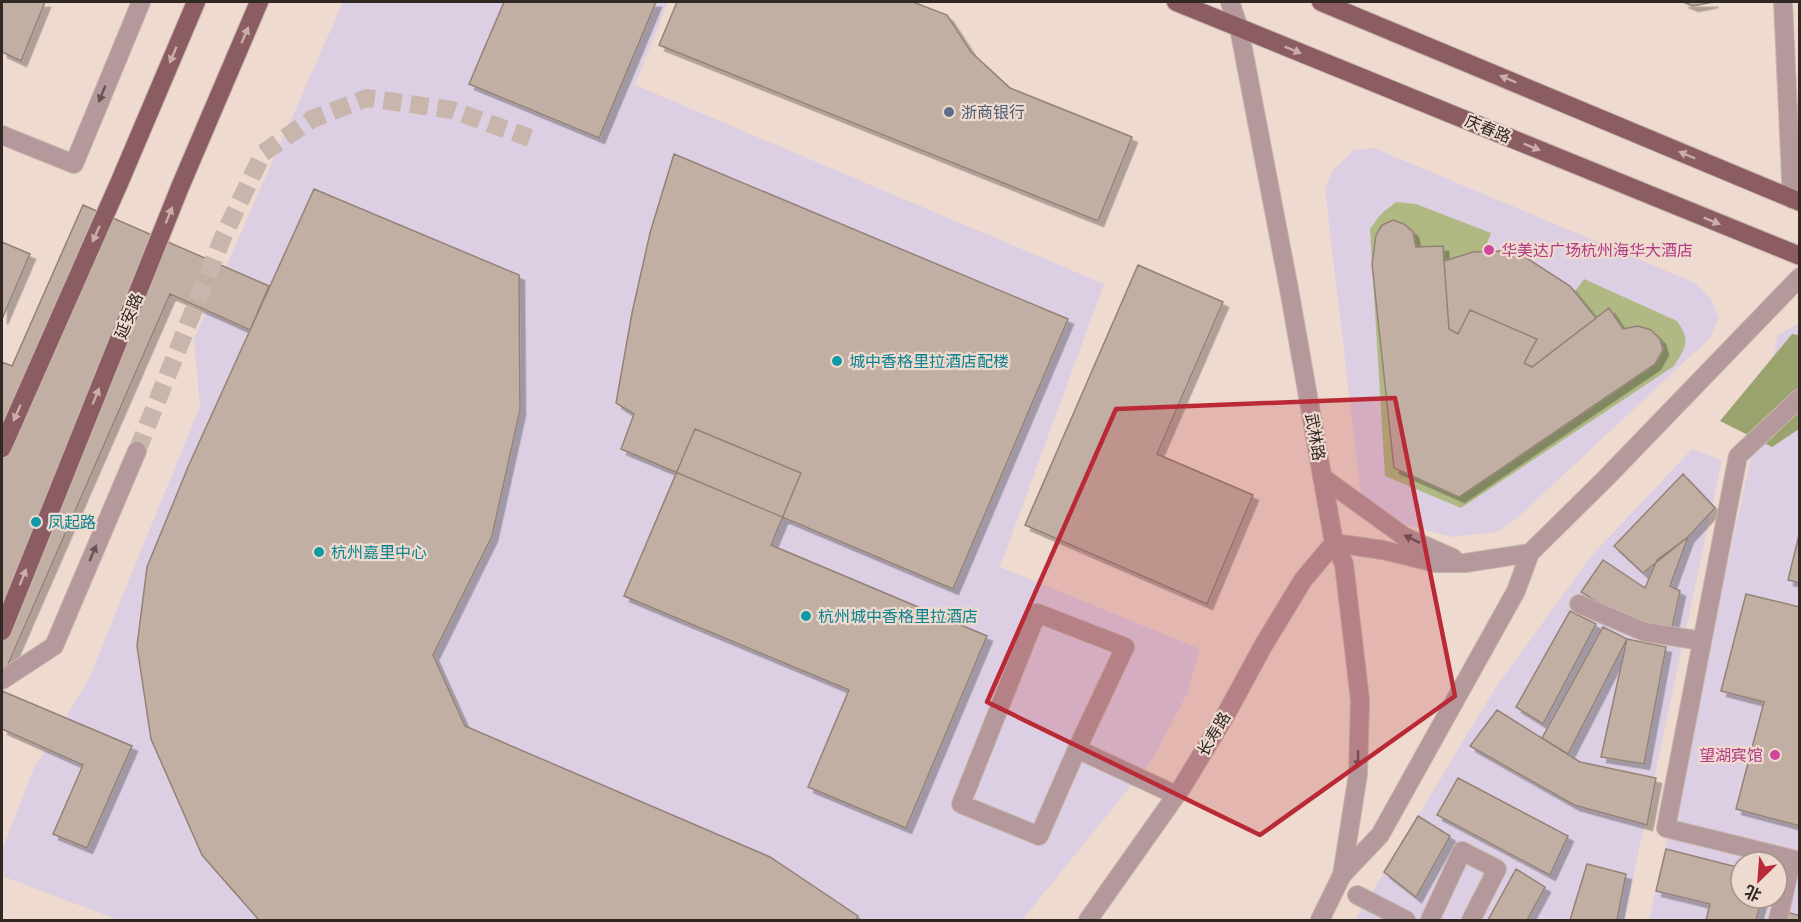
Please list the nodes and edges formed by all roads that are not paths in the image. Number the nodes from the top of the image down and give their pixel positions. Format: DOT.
graph roads {
  1 [pos="141,2"];
  2 [pos="196,2"];
  3 [pos="259,2"];
  4 [pos="1176,2"];
  5 [pos="1230,2"];
  6 [pos="1321,2"];
  7 [pos="1783,2"];
  8 [pos="1239,28"];
  9 [pos="1794,119"];
  10 [pos="2,135"];
  11 [pos="1796,200"];
  12 [pos="1800,256"];
  13 [pos="1800,277"];
  14 [pos="1800,398"];
  15 [pos="2,448"];
  16 [pos="137,452"];
  17 [pos="1322,477"];
  18 [pos="1334,543"];
  19 [pos="1530,553"];
  20 [pos="1465,563"];
  21 [pos="1580,604"];
  22 [pos="2,631"];
  23 [pos="1702,641"];
  24 [pos="2,680"];
  25 [pos="1077,749"];
  26 [pos="1176,795"];
  27 [pos="1796,860"];
  28 [pos="1342,875"];
  29 [pos="1357,895"];
  30 [pos="1088,921"];
  31 [pos="1320,921"];
  32 [pos="1406,921"];
  33 [pos="1430,921"];
  34 [pos="1471,921"];
  35 [pos="1778,921"];
  1 -- 10 [label="street, one-way"];
  2 -- 15 [label="main road, one-way"];
  22 -- 3 [label="main road, 延安路, one-way"];
  4 -- 8 [label="main road, 庆春路"];
  5 -- 8 [label="street, 武林路"];
  11 -- 6 [label="main road, one-way"];
  7 -- 9 [label="street"];
  8 -- 12 [label="main road, 庆春路, one-way"];
  8 -- 17 [label="street, 武林路"];
  9 -- 11 [label="street"];
  13 -- 19 [label="street, 武林路"];
  14 -- 23 [label="street"];
  24 -- 16 [label="street, one-way"];
  17 -- 18 [label="street, 武林路"];
  20 -- 17 [label="street, one-way"];
  18 -- 20 [label="street"];
  18 -- 26 [label="street, 长寿路"];
  18 -- 28 [label="street, 武林路, one-way"];
  19 -- 20 [label="street"];
  19 -- 28 [label="street, 武林路"];
  21 -- 23 [label="street"];
  23 -- 27 [label="street"];
  25 -- 25 [label="street"];
  25 -- 26 [label="street"];
  26 -- 30 [label="street, 长寿路"];
  27 -- 35 [label="street"];
  28 -- 31 [label="street, 武林路"];
  29 -- 32 [label="street"];
  33 -- 34 [label="street"];
}
